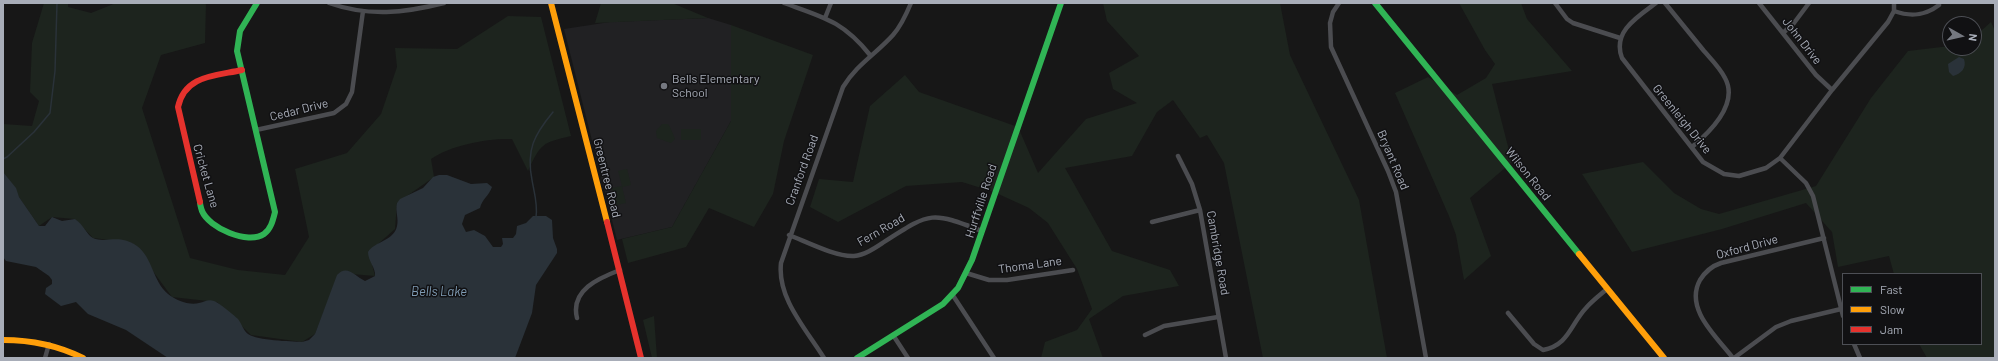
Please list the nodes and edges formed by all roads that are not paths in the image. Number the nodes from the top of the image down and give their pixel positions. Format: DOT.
graph roads {
  1 [pos="257,3"];
  2 [pos="329,3"];
  3 [pos="444,3"];
  4 [pos="551,3"];
  5 [pos="784,3"];
  6 [pos="831,3"];
  7 [pos="911,3"];
  8 [pos="1061,3"];
  9 [pos="1339,3"];
  10 [pos="1375,3"];
  11 [pos="1555,3"];
  12 [pos="1656,3"];
  13 [pos="1665,3"];
  14 [pos="1758,3"];
  15 [pos="1809,3"];
  16 [pos="1894,3"];
  17 [pos="435,4"];
  18 [pos="1939,4"];
  19 [pos="364,11"];
  20 [pos="1894,11"];
  21 [pos="825,18"];
  22 [pos="1782,33"];
  23 [pos="1620,38"];
  24 [pos="870,55"];
  25 [pos="242,70"];
  26 [pos="1832,90"];
  27 [pos="256,130"];
  28 [pos="1692,148"];
  29 [pos="1178,156"];
  30 [pos="1780,158"];
  31 [pos="1200,210"];
  32 [pos="1152,222"];
  33 [pos="982,231"];
  34 [pos="790,236"];
  35 [pos="1824,238"];
  36 [pos="620,270"];
  37 [pos="1073,270"];
  38 [pos="966,273"];
  39 [pos="1607,289"];
  40 [pos="952,294"];
  41 [pos="1841,309"];
  42 [pos="1842,312"];
  43 [pos="1508,313"];
  44 [pos="1218,317"];
  45 [pos="577,318"];
  46 [pos="893,335"];
  47 [pos="1144,335"];
  48 [pos="3,340"];
  49 [pos="49,344"];
  50 [pos="1854,345"];
  51 [pos="45,358"];
  52 [pos="83,358"];
  53 [pos="641,358"];
  54 [pos="824,358"];
  55 [pos="857,358"];
  56 [pos="908,358"];
  57 [pos="994,358"];
  58 [pos="1226,358"];
  59 [pos="1426,358"];
  60 [pos="1664,358"];
  61 [pos="1734,358"];
  62 [pos="1860,358"];
  1 -- 25 [label="street, Cricket Lane"];
  2 -- 19 [label="street"];
  3 -- 17 [label="street"];
  4 -- 36 [label="street, Greentree Road"];
  5 -- 21 [label="street"];
  6 -- 21 [label="street"];
  7 -- 24 [label="street, Cranford Road"];
  8 -- 33 [label="street, Hurffville Road"];
  9 -- 59 [label="street, Bryant Road"];
  10 -- 39 [label="street, Wilson Road"];
  11 -- 23 [label="street"];
  12 -- 23 [label="street"];
  13 -- 28 [label="street"];
  14 -- 22 [label="street, John Drive"];
  15 -- 22 [label="street"];
  16 -- 20 [label="street"];
  17 -- 19 [label="street"];
  18 -- 20 [label="street"];
  19 -- 27 [label="street, Cedar Drive"];
  20 -- 26 [label="street, Greenleigh Drive"];
  21 -- 24 [label="street"];
  22 -- 26 [label="street, John Drive"];
  23 -- 28 [label="street, Greenleigh Drive"];
  24 -- 34 [label="street, Cranford Road"];
  25 -- 27 [label="street, Cricket Lane"];
  25 -- 27 [label="street, Cricket Lane"];
  26 -- 30 [label="street, Greenleigh Drive"];
  28 -- 30 [label="street, Greenleigh Drive"];
  29 -- 31 [label="street, Cambridge Road"];
  30 -- 35 [label="street"];
  31 -- 32 [label="street"];
  31 -- 44 [label="street, Cambridge Road"];
  33 -- 34 [label="street, Fern Road"];
  33 -- 38 [label="street, Hurffville Road"];
  34 -- 54 [label="street, Cranford Road"];
  35 -- 41 [label="street"];
  35 -- 61 [label="street, Oxford Drive"];
  36 -- 45 [label="street"];
  36 -- 53 [label="street, Greentree Road"];
  37 -- 38 [label="street, Thoma Lane"];
  38 -- 40 [label="street, Hurffville Road"];
  39 -- 43 [label="street"];
  39 -- 60 [label="street, Wilson Road"];
  40 -- 46 [label="street, Hurffville Road"];
  40 -- 57 [label="street"];
  41 -- 42 [label="street"];
  41 -- 61 [label="street"];
  44 -- 47 [label="street"];
  44 -- 58 [label="street, Cambridge Road"];
  46 -- 55 [label="street, Hurffville Road"];
  46 -- 56 [label="street"];
  48 -- 49 [label="street"];
  49 -- 51 [label="street"];
  49 -- 52 [label="street"];
  50 -- 62 [label="street"];
}
